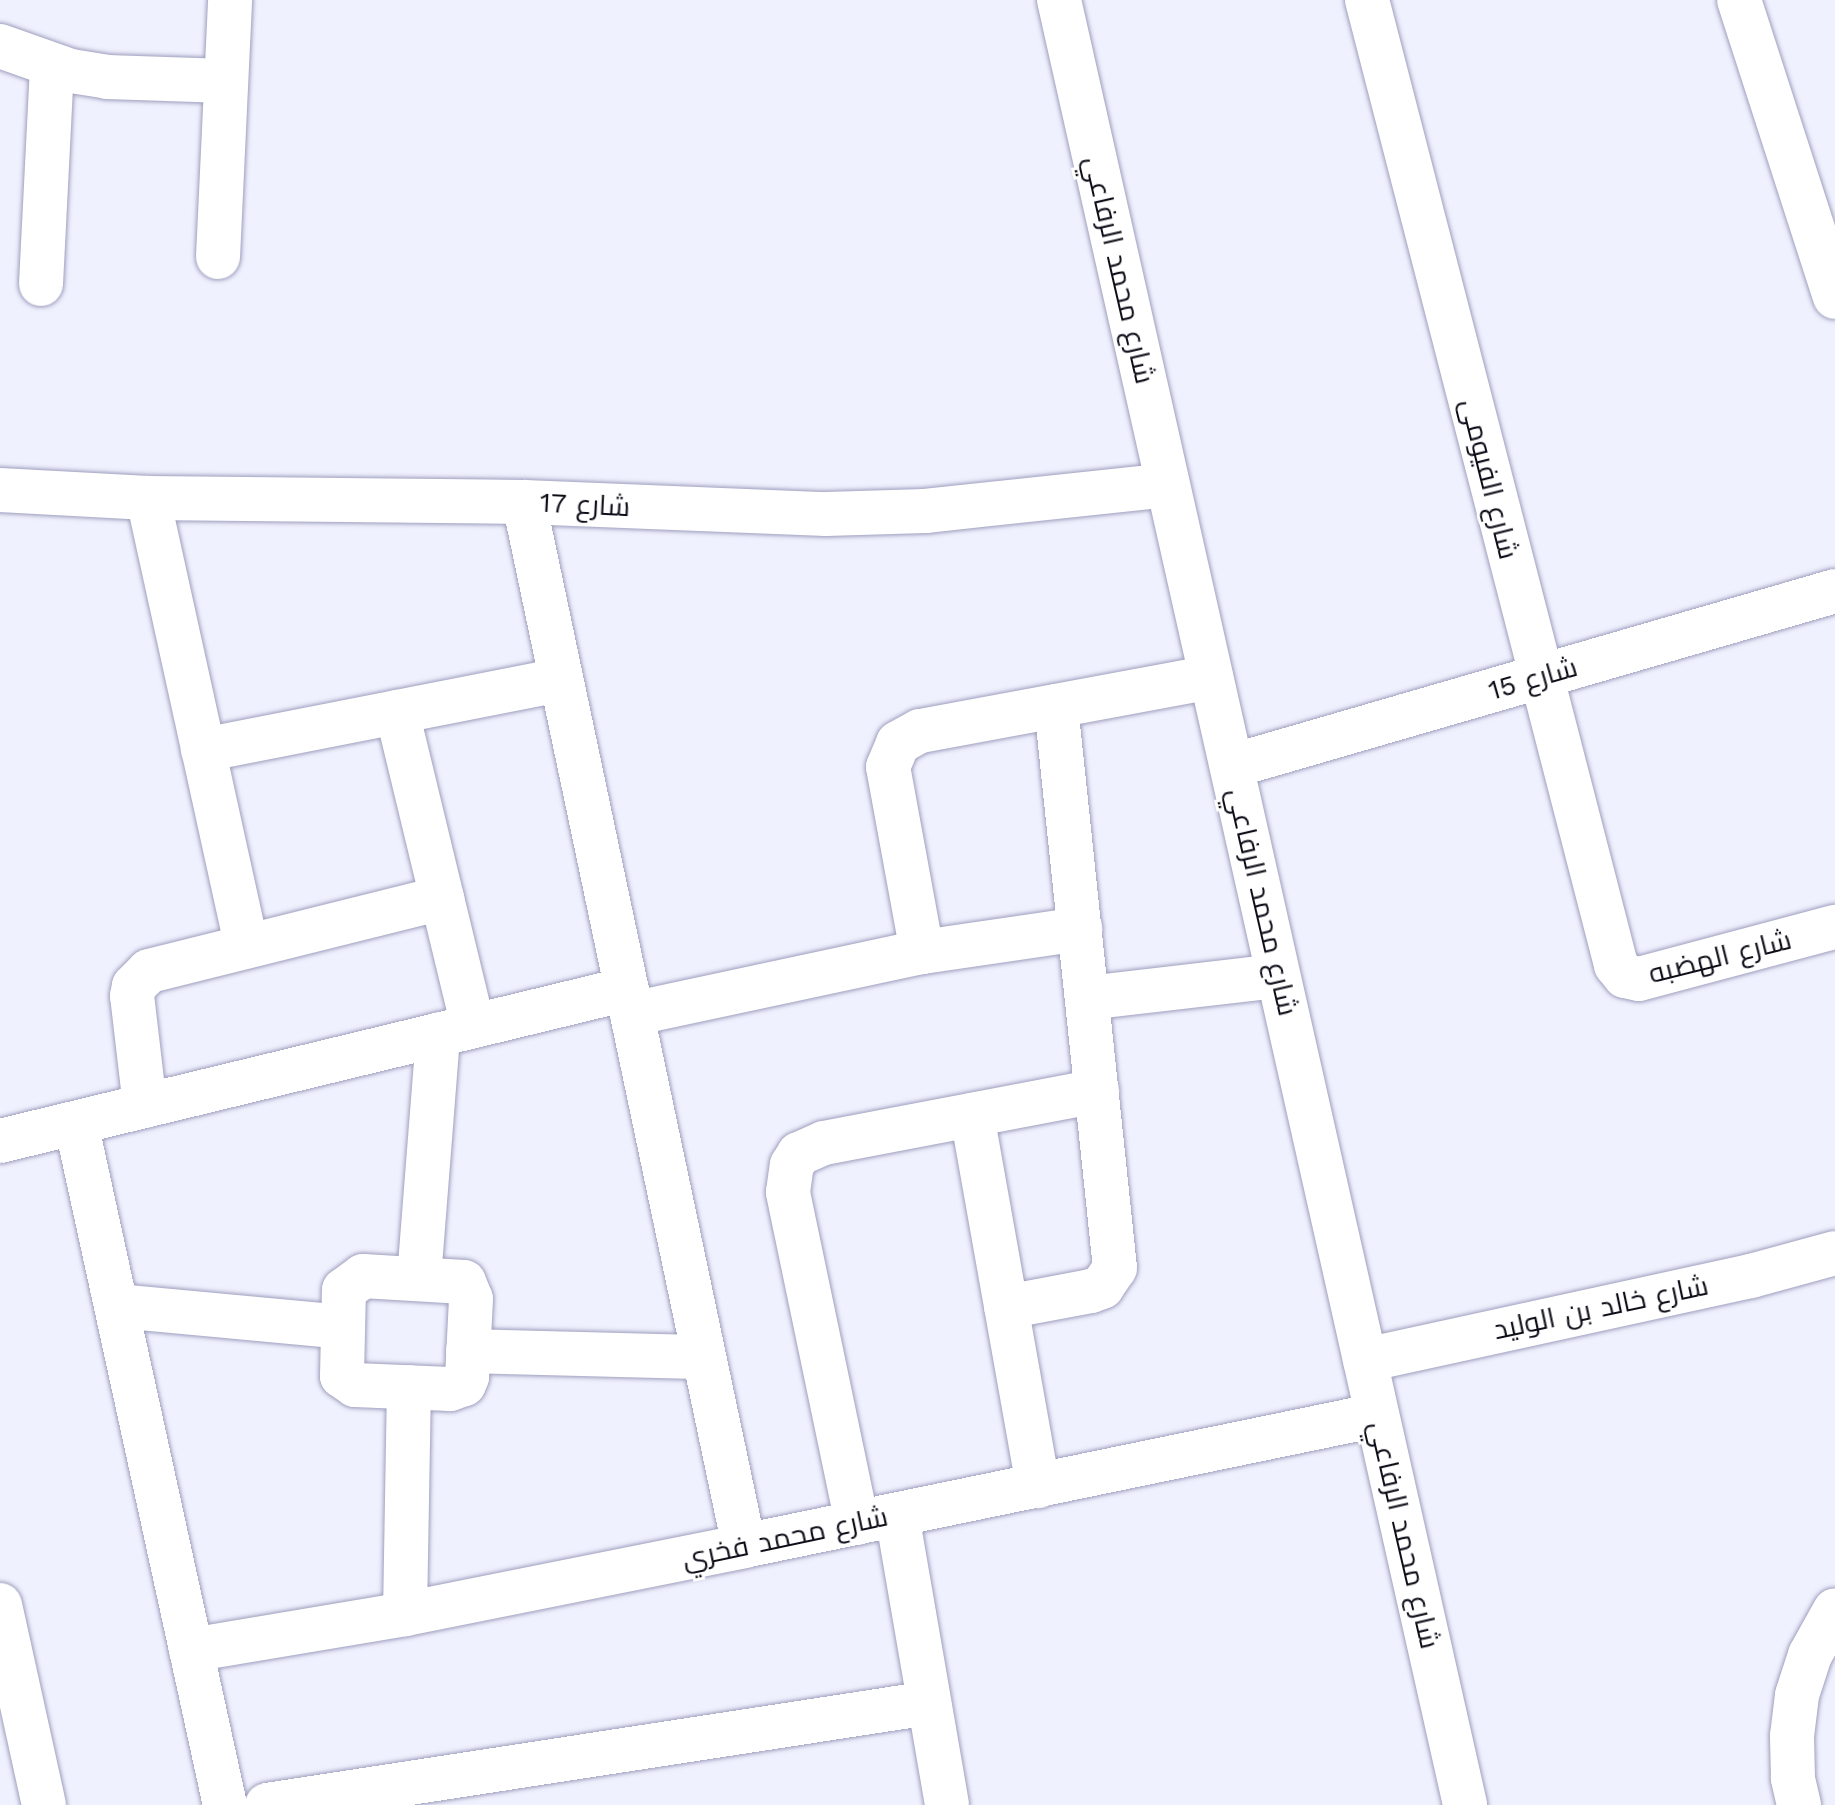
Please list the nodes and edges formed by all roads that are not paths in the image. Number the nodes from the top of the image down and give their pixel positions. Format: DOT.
graph roads {
  1 [pos="230,0"];
  2 [pos="1059,0"];
  3 [pos="1367,0"];
  4 [pos="1739,0"];
  5 [pos="0,46"];
  6 [pos="52,65"];
  7 [pos="226,81"];
  8 [pos="218,257"];
  9 [pos="41,284"];
  10 [pos="1835,297"];
  11 [pos="1168,485"];
  12 [pos="0,490"];
  13 [pos="148,498"];
  14 [pos="524,502"];
  15 [pos="1835,591"];
  16 [pos="1211,677"];
  17 [pos="1539,677"];
  18 [pos="561,680"];
  19 [pos="1056,706"];
  20 [pos="397,712"];
  21 [pos="203,750"];
  22 [pos="1232,766"];
  23 [pos="442,898"];
  24 [pos="1835,927"];
  25 [pos="1080,929"];
  26 [pos="246,945"];
  27 [pos="922,952"];
  28 [pos="1614,958"];
  29 [pos="1278,976"];
  30 [pos="1087,998"];
  31 [pos="629,1001"];
  32 [pos="455,1030"];
  33 [pos="1097,1091"];
  34 [pos="145,1106"];
  35 [pos="972,1115"];
  36 [pos="76,1123"];
  37 [pos="0,1141"];
  38 [pos="1835,1253"];
  39 [pos="419,1278"];
  40 [pos="117,1306"];
  41 [pos="1006,1307"];
  42 [pos="342,1327"];
  43 [pos="468,1351"];
  44 [pos="704,1357"];
  45 [pos="1365,1360"];
  46 [pos="409,1387"];
  47 [pos="1377,1415"];
  48 [pos="1038,1486"];
  49 [pos="877,1519"];
  50 [pos="744,1546"];
  51 [pos="0,1605"];
  52 [pos="1835,1610"];
  53 [pos="405,1614"];
  54 [pos="191,1650"];
  55 [pos="929,1703"];
  56 [pos="44,1805"];
  57 [pos="225,1805"];
  58 [pos="267,1805"];
  59 [pos="947,1805"];
  60 [pos="1465,1805"];
  61 [pos="1799,1805"];
  1 -- 7 [label="street"];
  2 -- 11 [label="street, شارع محمد الرفاعي"];
  3 -- 17 [label="street, شارع الفيومى"];
  4 -- 10 [label="street"];
  5 -- 6 [label="street"];
  6 -- 7 [label="street"];
  6 -- 9 [label="street"];
  7 -- 8 [label="street"];
  11 -- 14 [label="street, شارع 17"];
  11 -- 16 [label="street, شارع محمد الرفاعي"];
  12 -- 13 [label="street, شارع 17"];
  13 -- 14 [label="street, شارع 17"];
  13 -- 21 [label="street"];
  14 -- 18 [label="street"];
  15 -- 17 [label="street, شارع 15"];
  16 -- 19 [label="street"];
  16 -- 22 [label="street, شارع محمد الرفاعي"];
  17 -- 22 [label="street, شارع 15"];
  17 -- 28 [label="street, شارع الفيومى"];
  18 -- 20 [label="street"];
  18 -- 31 [label="street"];
  19 -- 25 [label="street"];
  19 -- 27 [label="street"];
  20 -- 21 [label="street"];
  20 -- 23 [label="street"];
  21 -- 26 [label="street"];
  22 -- 29 [label="street, شارع محمد الرفاعي"];
  23 -- 26 [label="street"];
  23 -- 32 [label="street"];
  24 -- 28 [label="street, شارع الهضبه"];
  25 -- 27 [label="street"];
  25 -- 30 [label="street"];
  26 -- 34 [label="street"];
  27 -- 31 [label="street"];
  29 -- 30 [label="street"];
  29 -- 45 [label="street, شارع محمد الرفاعي"];
  30 -- 33 [label="street"];
  31 -- 32 [label="street"];
  31 -- 44 [label="street"];
  32 -- 34 [label="street"];
  32 -- 39 [label="street"];
  33 -- 35 [label="street"];
  33 -- 41 [label="street"];
  34 -- 36 [label="street"];
  35 -- 41 [label="street"];
  35 -- 49 [label="street"];
  36 -- 37 [label="street"];
  36 -- 40 [label="street"];
  38 -- 45 [label="street, شارع خالد بن الوليد"];
  39 -- 42 [label="street"];
  39 -- 43 [label="street"];
  40 -- 42 [label="street"];
  40 -- 54 [label="street"];
  41 -- 48 [label="street"];
  42 -- 46 [label="street"];
  43 -- 44 [label="street"];
  43 -- 46 [label="street"];
  44 -- 50 [label="street"];
  45 -- 47 [label="street, شارع محمد الرفاعي"];
  46 -- 53 [label="street"];
  47 -- 48 [label="street, شارع محمد فخري"];
  47 -- 60 [label="street, شارع محمد الرفاعي"];
  48 -- 49 [label="street, شارع محمد فخري"];
  49 -- 50 [label="street, شارع محمد فخري"];
  49 -- 55 [label="street"];
  50 -- 53 [label="street, شارع محمد فخري"];
  51 -- 56 [label="street"];
  52 -- 61 [label="street"];
  53 -- 54 [label="street, شارع محمد فخري"];
  54 -- 57 [label="street"];
  55 -- 58 [label="street"];
  55 -- 59 [label="street"];
}
